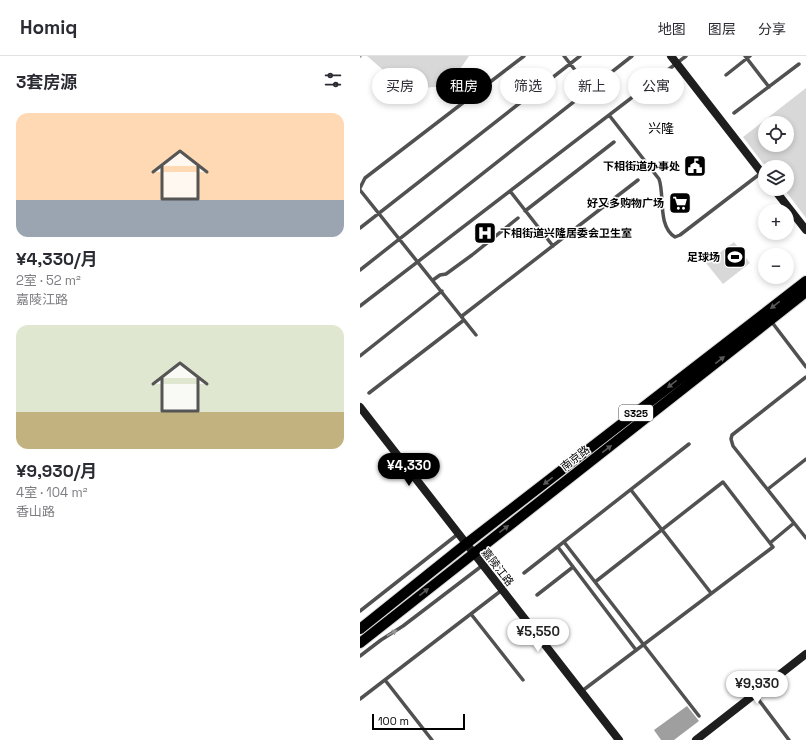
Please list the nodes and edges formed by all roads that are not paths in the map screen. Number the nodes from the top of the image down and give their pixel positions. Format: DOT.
graph roads {
  1 [pos="524,56"];
  2 [pos="564,56"];
  3 [pos="580,56"];
  4 [pos="632,56"];
  5 [pos="671,56"];
  6 [pos="686,56"];
  7 [pos="747,57"];
  8 [pos="676,63"];
  9 [pos="570,64"];
  10 [pos="798,64"];
  11 [pos="573,68"];
  12 [pos="617,68"];
  13 [pos="726,75"];
  14 [pos="769,87"];
  15 [pos="571,104"];
  16 [pos="734,113"];
  17 [pos="609,115"];
  18 [pos="614,142"];
  19 [pos="758,169"];
  20 [pos="758,179"];
  21 [pos="638,180"];
  22 [pos="360,189"];
  23 [pos="510,191"];
  24 [pos="779,196"];
  25 [pos="525,211"];
  26 [pos="378,213"];
  27 [pos="518,218"];
  28 [pos="360,228"];
  29 [pos="806,230"];
  30 [pos="399,239"];
  31 [pos="553,246"];
  32 [pos="418,262"];
  33 [pos="360,270"];
  34 [pos="432,280"];
  35 [pos="806,281"];
  36 [pos="442,291"];
  37 [pos="806,292"];
  38 [pos="360,306"];
  39 [pos="463,318"];
  40 [pos="770,320"];
  41 [pos="476,335"];
  42 [pos="360,356"];
  43 [pos="806,367"];
  44 [pos="806,377"];
  45 [pos="369,393"];
  46 [pos="360,407"];
  47 [pos="690,444"];
  48 [pos="806,459"];
  49 [pos="631,490"];
  50 [pos="768,490"];
  51 [pos="794,523"];
  52 [pos="662,530"];
  53 [pos="458,534"];
  54 [pos="806,538"];
  55 [pos="564,542"];
  56 [pos="770,543"];
  57 [pos="466,544"];
  58 [pos="558,547"];
  59 [pos="474,553"];
  60 [pos="483,565"];
  61 [pos="573,567"];
  62 [pos="524,573"];
  63 [pos="595,582"];
  64 [pos="502,590"];
  65 [pos="711,593"];
  66 [pos="537,595"];
  67 [pos="360,611"];
  68 [pos="471,614"];
  69 [pos="360,629"];
  70 [pos="360,643"];
  71 [pos="643,645"];
  72 [pos="636,650"];
  73 [pos="806,654"];
  74 [pos="360,656"];
  75 [pos="385,680"];
  76 [pos="523,680"];
  77 [pos="581,692"];
  78 [pos="754,695"];
  79 [pos="360,699"];
  80 [pos="699,716"];
  81 [pos="432,740"];
  82 [pos="619,740"];
  83 [pos="696,740"];
  84 [pos="789,740"];
  1 -- 22 [label="lane"];
  2 -- 9 [label="lane"];
  3 -- 9 [label="lane"];
  4 -- 12 [label="lane"];
  5 -- 8 [label="street"];
  6 -- 8 [label="lane"];
  7 -- 13 [label="lane"];
  7 -- 14 [label="lane"];
  8 -- 17 [label="lane"];
  8 -- 19 [label="street"];
  9 -- 11 [label="lane"];
  9 -- 26 [label="lane"];
  10 -- 14 [label="lane"];
  14 -- 16 [label="lane"];
  15 -- 30 [label="lane"];
  17 -- 20 [label="lane"];
  17 -- 23 [label="lane"];
  18 -- 25 [label="lane"];
  21 -- 31 [label="lane"];
  22 -- 26 [label="lane"];
  23 -- 25 [label="lane"];
  23 -- 32 [label="lane"];
  24 -- 29 [label="street"];
  25 -- 31 [label="lane"];
  26 -- 28 [label="lane"];
  26 -- 30 [label="lane"];
  27 -- 34 [label="lane"];
  30 -- 32 [label="lane"];
  30 -- 33 [label="lane"];
  31 -- 39 [label="lane"];
  32 -- 34 [label="lane"];
  32 -- 38 [label="lane"];
  34 -- 36 [label="lane"];
  35 -- 57 [label="main road, 南京路 / S325, one-way"];
  36 -- 39 [label="lane"];
  36 -- 42 [label="lane"];
  37 -- 40 [label="main road, 南京路 / S325"];
  39 -- 41 [label="lane"];
  39 -- 45 [label="lane"];
  40 -- 43 [label="lane"];
  59 -- 40 [label="main road, 南京路 / S325, one-way"];
  44 -- 50 [label="lane"];
  46 -- 53 [label="street, 嘉陵江路"];
  47 -- 49 [label="lane"];
  48 -- 50 [label="lane"];
  49 -- 52 [label="lane"];
  49 -- 55 [label="lane"];
  50 -- 51 [label="lane"];
  51 -- 54 [label="lane"];
  51 -- 56 [label="lane"];
  52 -- 56 [label="lane"];
  52 -- 63 [label="lane"];
  52 -- 65 [label="lane"];
  53 -- 57 [label="street, 嘉陵江路"];
  53 -- 67 [label="lane"];
  55 -- 58 [label="lane"];
  55 -- 63 [label="lane"];
  56 -- 65 [label="lane"];
  57 -- 59 [label="street, 嘉陵江路"];
  57 -- 69 [label="main road, 南京路 / S325"];
  58 -- 61 [label="lane"];
  58 -- 62 [label="lane"];
  59 -- 60 [label="street, 嘉陵江路"];
  70 -- 59 [label="main road, 南京路 / S325, one-way"];
  60 -- 64 [label="street, 嘉陵江路"];
  74 -- 60 [label="lane, one-way"];
  61 -- 66 [label="lane"];
  61 -- 72 [label="lane"];
  63 -- 71 [label="lane"];
  64 -- 68 [label="lane"];
  64 -- 77 [label="street, 嘉陵江路"];
  65 -- 71 [label="lane"];
  68 -- 75 [label="lane"];
  68 -- 76 [label="lane"];
  71 -- 72 [label="lane"];
  71 -- 80 [label="lane"];
  72 -- 77 [label="lane"];
  73 -- 78 [label="street"];
  75 -- 79 [label="lane"];
  75 -- 81 [label="lane"];
  77 -- 82 [label="street, 嘉陵江路"];
  78 -- 83 [label="street"];
  78 -- 84 [label="lane"];
}
